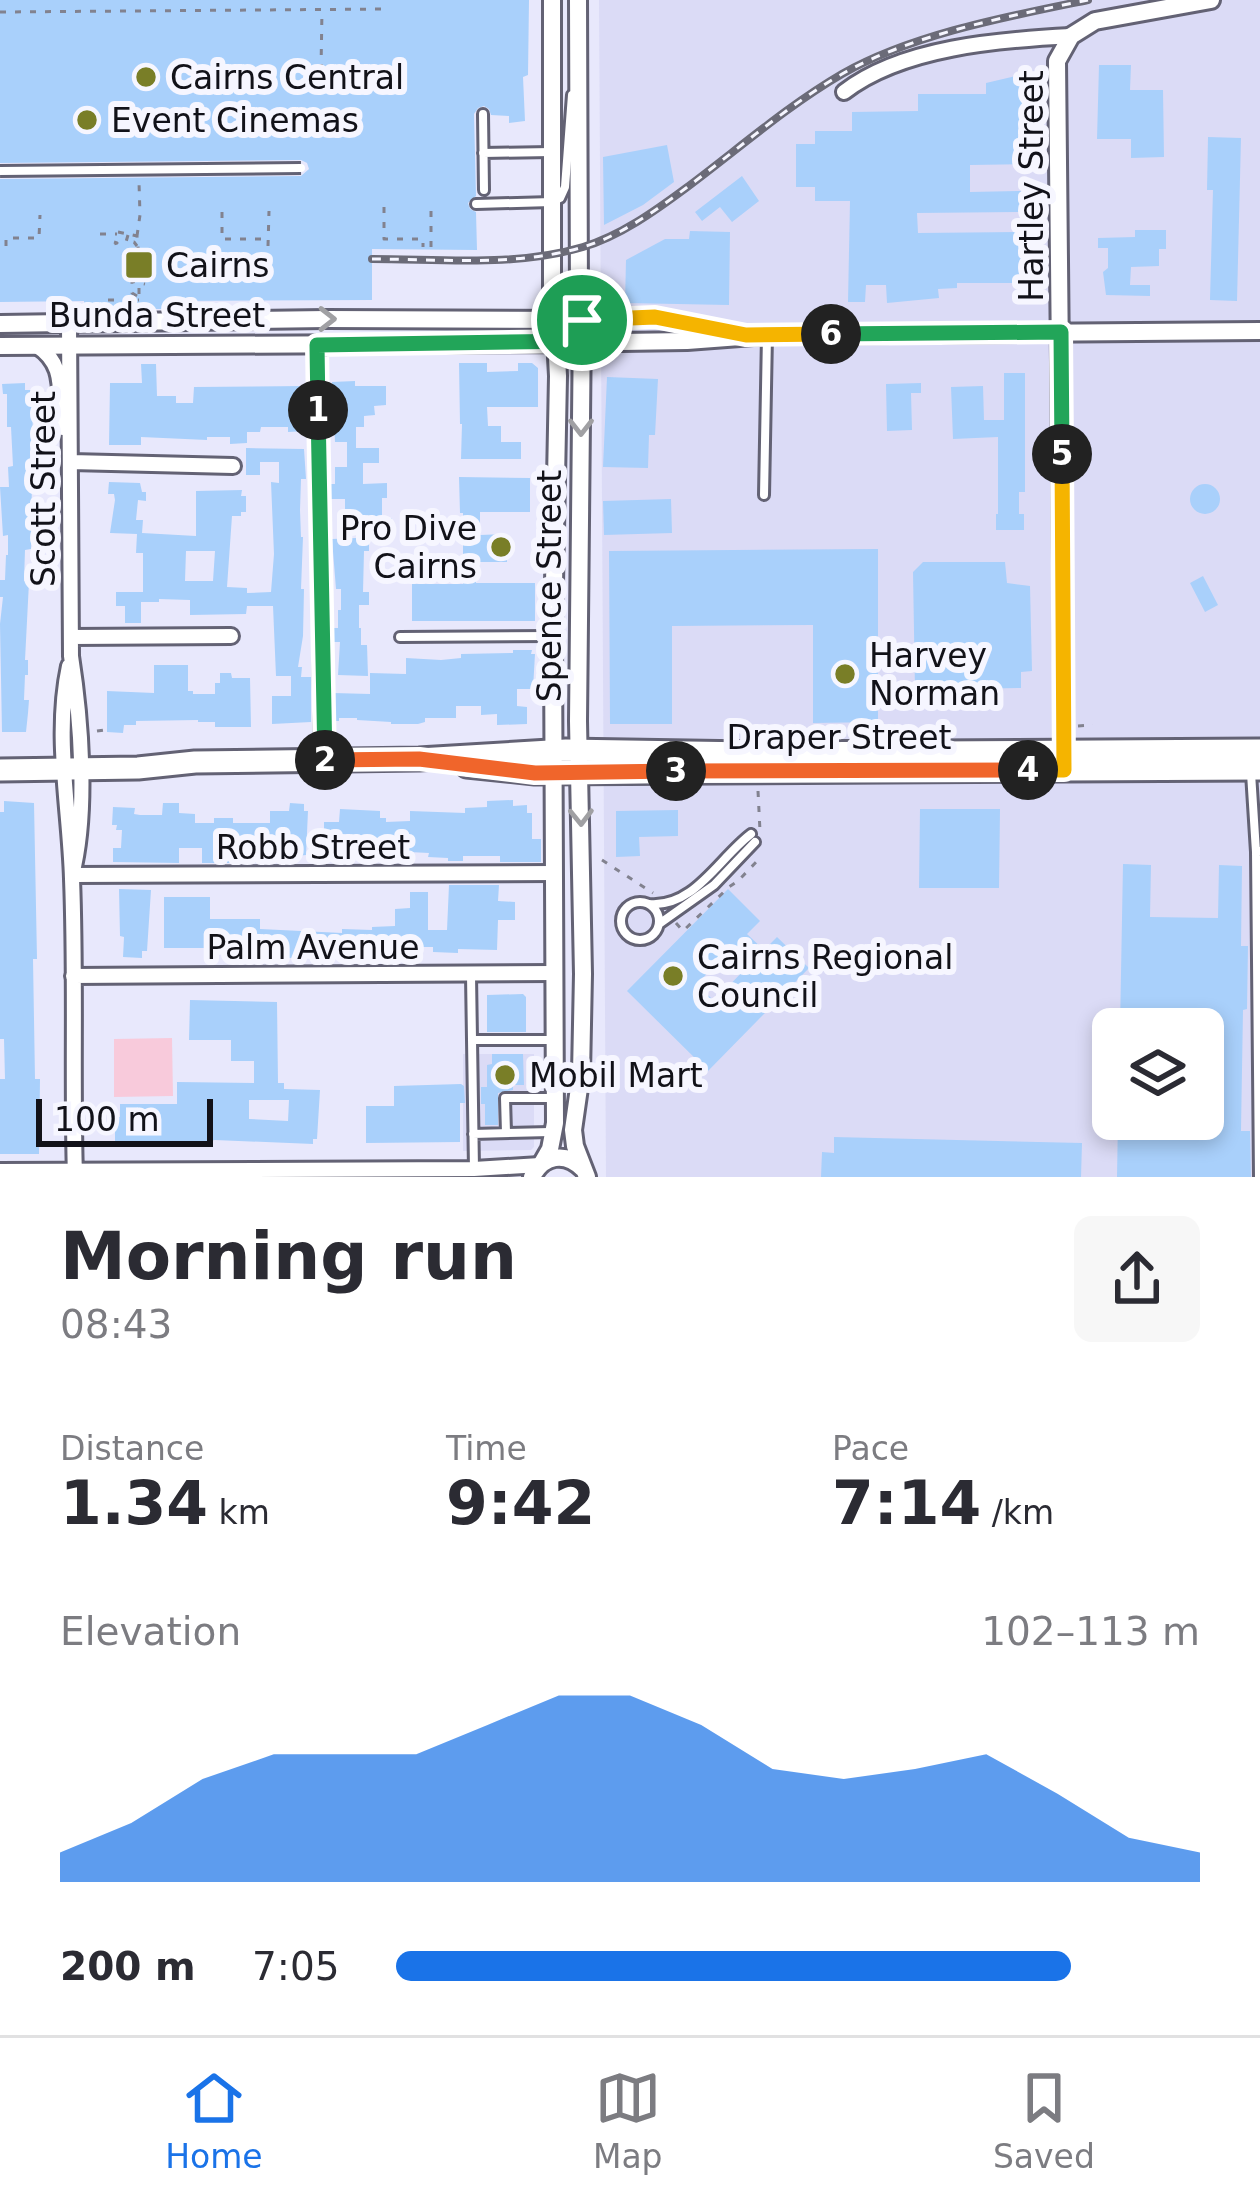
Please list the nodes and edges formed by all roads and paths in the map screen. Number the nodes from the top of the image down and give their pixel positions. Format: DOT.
graph roads {
  1 [pos="552,0"];
  2 [pos="578,0"];
  3 [pos="1211,0"];
  4 [pos="322,8"];
  5 [pos="384,9"];
  6 [pos="0,12"];
  7 [pos="1071,36"];
  8 [pos="579,59"];
  9 [pos="321,70"];
  10 [pos="844,92"];
  11 [pos="483,114"];
  12 [pos="552,152"];
  13 [pos="483,153"];
  14 [pos="301,168"];
  15 [pos="0,171"];
  16 [pos="138,172"];
  17 [pos="484,190"];
  18 [pos="552,202"];
  19 [pos="476,204"];
  20 [pos="431,206"];
  21 [pos="384,207"];
  22 [pos="269,211"];
  23 [pos="223,212"];
  24 [pos="40,215"];
  25 [pos="100,234"];
  26 [pos="133,238"];
  27 [pos="115,243"];
  28 [pos="6,246"];
  29 [pos="423,247"];
  30 [pos="431,247"];
  31 [pos="104,300"];
  32 [pos="555,320"];
  33 [pos="582,320"];
  34 [pos="69,323"];
  35 [pos="0,324"];
  36 [pos="1260,331"];
  37 [pos="1061,332"];
  38 [pos="746,335"];
  39 [pos="767,335"];
  40 [pos="581,341"];
  41 [pos="556,343"];
  42 [pos="317,345"];
  43 [pos="0,346"];
  44 [pos="36,346"];
  45 [pos="70,346"];
  46 [pos="71,459"];
  47 [pos="233,466"];
  48 [pos="764,495"];
  49 [pos="231,636"];
  50 [pos="553,636"];
  51 [pos="71,637"];
  52 [pos="400,637"];
  53 [pos="97,730"];
  54 [pos="104,737"];
  55 [pos="0,760"];
  56 [pos="323,760"];
  57 [pos="1064,760"];
  58 [pos="1255,760"];
  59 [pos="554,761"];
  60 [pos="580,761"];
  61 [pos="72,763"];
  62 [pos="0,770"];
  63 [pos="758,791"];
  64 [pos="755,838"];
  65 [pos="1258,852"];
  66 [pos="760,858"];
  67 [pos="602,860"];
  68 [pos="554,872"];
  69 [pos="72,875"];
  70 [pos="659,898"];
  71 [pos="649,904"];
  72 [pos="673,919"];
  73 [pos="659,924"];
  74 [pos="554,973"];
  75 [pos="471,974"];
  76 [pos="74,976"];
  77 [pos="472,1040"];
  78 [pos="554,1040"];
  79 [pos="1259,1084"];
  80 [pos="555,1098"];
  81 [pos="554,1132"];
  82 [pos="506,1133"];
  83 [pos="473,1134"];
  84 [pos="538,1168"];
  85 [pos="474,1169"];
  86 [pos="143,1170"];
  87 [pos="0,1171"];
  88 [pos="75,1173"];
  89 [pos="585,1173"];
  90 [pos="220,1174"];
  91 [pos="127,1177"];
  92 [pos="508,1177"];
  93 [pos="1259,1177"];
  1 -- 12 [label="street, Spence Street"];
  2 -- 8 [label="street, Spence Street"];
  3 -- 7 [label="street"];
  4 -- 5 [label="path"];
  4 -- 6 [label="path"];
  4 -- 9 [label="path"];
  7 -- 10 [label="street"];
  7 -- 37 [label="street, Hartley Street"];
  8 -- 18 [label="lane"];
  8 -- 33 [label="street, Spence Street"];
  11 -- 13 [label="lane"];
  12 -- 13 [label="lane"];
  12 -- 18 [label="street, Spence Street"];
  13 -- 17 [label="lane"];
  14 -- 15 [label="lane, bridge"];
  16 -- 26 [label="path"];
  18 -- 19 [label="lane"];
  18 -- 32 [label="street, Spence Street"];
  20 -- 30 [label="path"];
  21 -- 29 [label="path"];
  22 -- 23 [label="path"];
  24 -- 28 [label="path"];
  25 -- 26 [label="path"];
  26 -- 27 [label="path"];
  26 -- 31 [label="path, bridge"];
  32 -- 33 [label="street, Bunda Street"];
  34 -- 32 [label="street, Bunda Street, one-way"];
  32 -- 41 [label="street, Spence Street"];
  33 -- 38 [label="street, Bunda Street"];
  33 -- 40 [label="street, Spence Street"];
  34 -- 35 [label="street, Bunda Street"];
  34 -- 45 [label="street, Scott Street"];
  36 -- 37 [label="street, Bunda Street"];
  37 -- 39 [label="street, Bunda Street"];
  37 -- 57 [label="street, Hartley Street"];
  38 -- 39 [label="street, Bunda Street"];
  38 -- 40 [label="street, Bunda Street"];
  39 -- 48 [label="lane"];
  40 -- 41 [label="street, Bunda Street"];
  40 -- 60 [label="street, Spence Street, one-way"];
  41 -- 42 [label="street, Bunda Street"];
  41 -- 50 [label="street, Spence Street"];
  42 -- 45 [label="street, Bunda Street"];
  42 -- 56 [label="street"];
  43 -- 44 [label="street, Bunda Street"];
  44 -- 45 [label="street, Bunda Street"];
  44 -- 46 [label="street"];
  45 -- 46 [label="street, Scott Street"];
  46 -- 47 [label="street"];
  46 -- 51 [label="street, Scott Street"];
  49 -- 51 [label="street"];
  50 -- 52 [label="lane"];
  50 -- 59 [label="street, Spence Street"];
  51 -- 61 [label="street, Scott Street"];
  53 -- 54 [label="path"];
  55 -- 61 [label="main road, Draper Street"];
  56 -- 59 [label="main road, Draper Street"];
  56 -- 61 [label="main road, Draper Street"];
  57 -- 58 [label="main road, Draper Street"];
  57 -- 60 [label="main road, Draper Street"];
  58 -- 65 [label="lane"];
  59 -- 60 [label="main road, Draper Street"];
  59 -- 68 [label="street, Spence Street"];
  60 -- 89 [label="street, Spence Street, one-way"];
  61 -- 62 [label="main road, Draper Street"];
  61 -- 69 [label="street, Scott Street"];
  63 -- 64 [label="path"];
  64 -- 71 [label="lane"];
  64 -- 73 [label="lane"];
  65 -- 79 [label="lane"];
  66 -- 72 [label="path"];
  67 -- 70 [label="path"];
  68 -- 69 [label="street, Robb Street"];
  68 -- 74 [label="street, Spence Street"];
  69 -- 76 [label="street, Scott Street"];
  71 -- 73 [label="lane"];
  71 -- 73 [label="lane"];
  74 -- 75 [label="street, Palm Avenue"];
  74 -- 78 [label="street, Spence Street"];
  75 -- 76 [label="street, Palm Avenue"];
  75 -- 77 [label="lane"];
  76 -- 88 [label="street, Scott Street"];
  77 -- 78 [label="lane"];
  77 -- 83 [label="lane"];
  78 -- 80 [label="street, Spence Street"];
  79 -- 93 [label="lane"];
  80 -- 81 [label="street, Spence Street"];
  80 -- 82 [label="lane"];
  81 -- 82 [label="lane"];
  81 -- 84 [label="street, Spence Street"];
  82 -- 83 [label="lane"];
  83 -- 85 [label="lane"];
  84 -- 85 [label="street"];
  84 -- 89 [label="street, Spence Street"];
  85 -- 90 [label="street"];
  85 -- 92 [label="street"];
  86 -- 88 [label="street"];
  86 -- 90 [label="street"];
  86 -- 91 [label="street"];
  87 -- 88 [label="street"];
}
